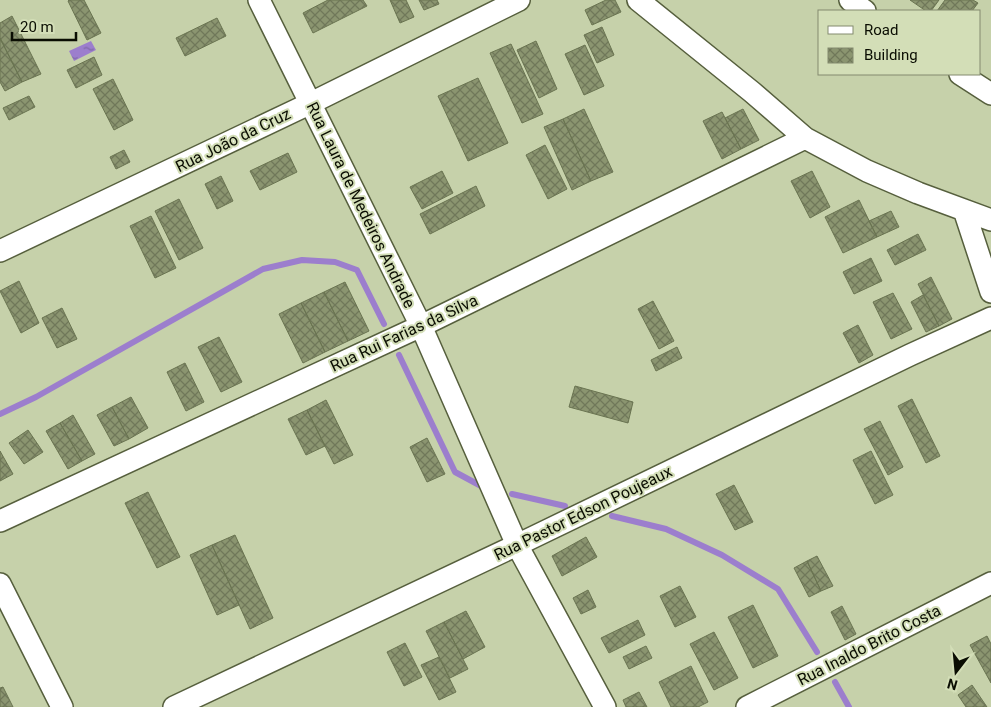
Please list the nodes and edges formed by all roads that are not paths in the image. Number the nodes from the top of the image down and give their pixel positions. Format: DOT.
graph roads {
  1 [pos="259,0"];
  2 [pos="519,0"];
  3 [pos="638,0"];
  4 [pos="850,0"];
  5 [pos="864,10"];
  6 [pos="962,75"];
  7 [pos="991,94"];
  8 [pos="311,102"];
  9 [pos="805,138"];
  10 [pos="964,210"];
  11 [pos="991,220"];
  12 [pos="0,251"];
  13 [pos="991,292"];
  14 [pos="991,318"];
  15 [pos="421,326"];
  16 [pos="0,521"];
  17 [pos="517,545"];
  18 [pos="991,582"];
  19 [pos="0,584"];
  20 [pos="62,707"];
  21 [pos="174,707"];
  22 [pos="604,707"];
  23 [pos="747,707"];
  1 -- 8 [label="street, Rua Laura de Medeiros Andrade"];
  2 -- 8 [label="street, Rua João da Cruz"];
  3 -- 9 [label="street"];
  4 -- 5 [label="street"];
  6 -- 7 [label="street"];
  8 -- 12 [label="street, Rua João da Cruz"];
  8 -- 15 [label="street, Rua Laura de Medeiros Andrade"];
  9 -- 10 [label="street"];
  9 -- 15 [label="street, Rua Rui Farias da Silva"];
  10 -- 11 [label="street"];
  10 -- 13 [label="street"];
  14 -- 17 [label="street, Rua Pastor Edson Poujeaux"];
  15 -- 16 [label="street, Rua Rui Farias da Silva"];
  15 -- 17 [label="street, Rua Laura de Medeiros Andrade"];
  17 -- 21 [label="street, Rua Pastor Edson Poujeaux"];
  17 -- 22 [label="street, Rua Laura de Medeiros Andrade"];
  18 -- 23 [label="street, Rua Inaldo Brito Costa"];
  19 -- 20 [label="street"];
}
